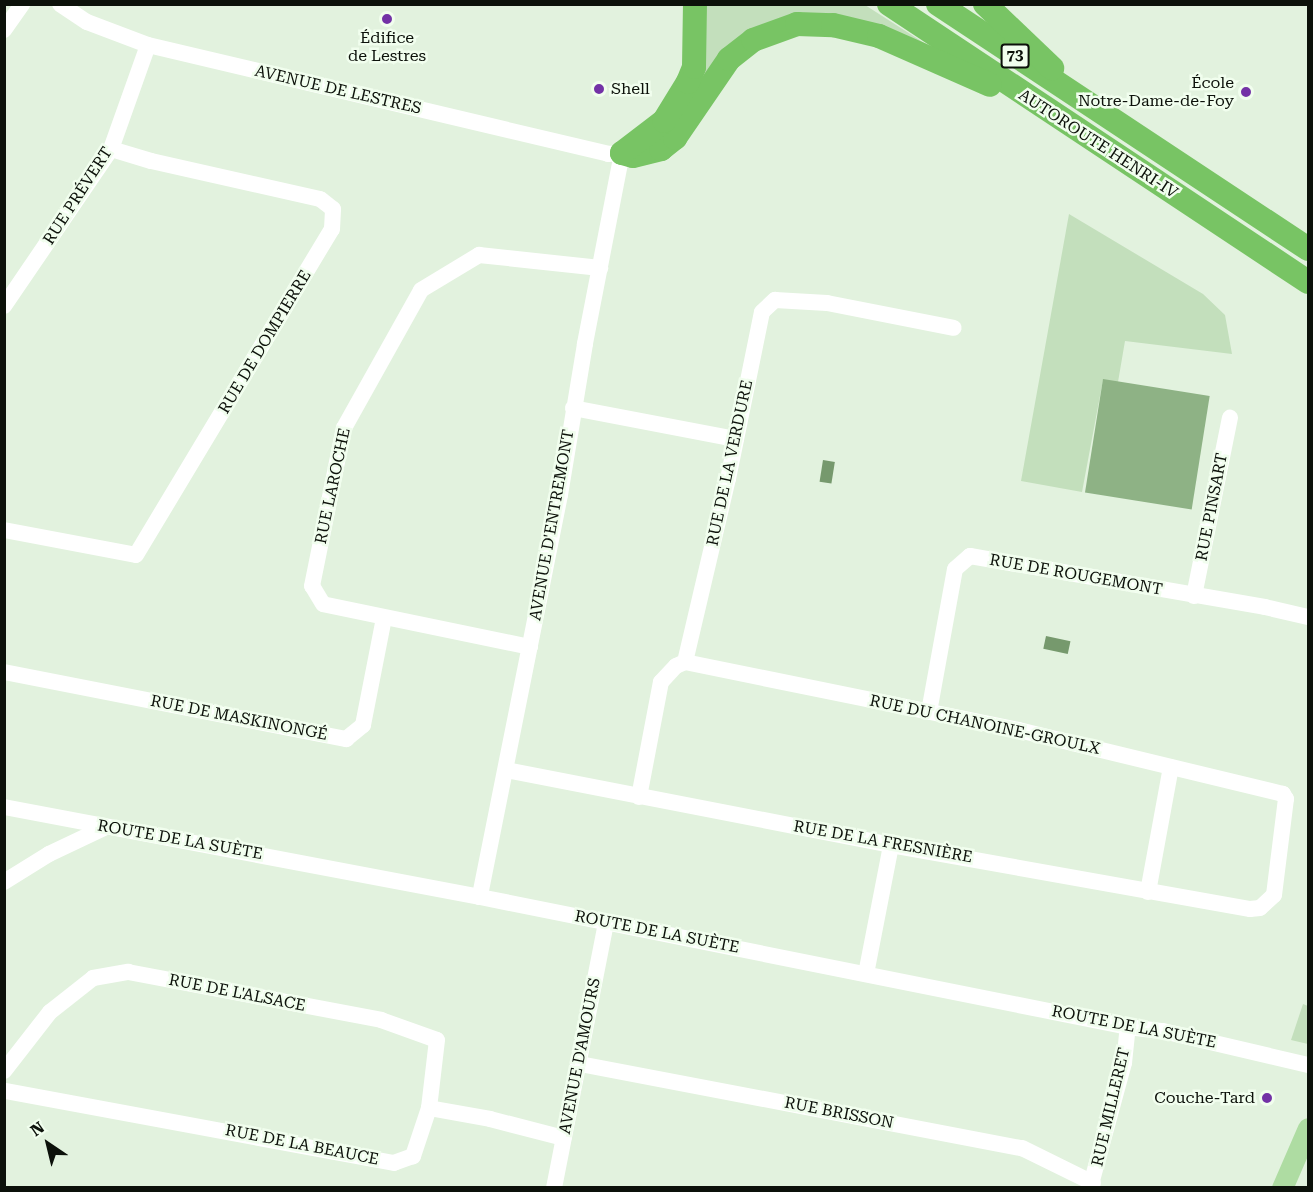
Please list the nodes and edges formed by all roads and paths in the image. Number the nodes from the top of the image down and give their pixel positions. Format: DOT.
graph roads {
  1 [pos="22,4"];
  2 [pos="60,4"];
  3 [pos="695,4"];
  4 [pos="889,4"];
  5 [pos="938,4"];
  6 [pos="984,4"];
  7 [pos="4,30"];
  8 [pos="148,45"];
  9 [pos="1033,101"];
  10 [pos="1093,107"];
  11 [pos="111,149"];
  12 [pos="622,153"];
  13 [pos="1308,249"];
  14 [pos="600,268"];
  15 [pos="1308,282"];
  16 [pos="4,306"];
  17 [pos="954,328"];
  18 [pos="573,408"];
  19 [pos="1230,418"];
  20 [pos="736,440"];
  21 [pos="4,530"];
  22 [pos="1194,596"];
  23 [pos="1308,617"];
  24 [pos="384,618"];
  25 [pos="530,647"];
  26 [pos="685,662"];
  27 [pos="4,672"];
  28 [pos="929,712"];
  29 [pos="1171,767"];
  30 [pos="506,770"];
  31 [pos="639,796"];
  32 [pos="4,807"];
  33 [pos="106,827"];
  34 [pos="891,845"];
  35 [pos="4,882"];
  36 [pos="1148,892"];
  37 [pos="480,897"];
  38 [pos="1260,908"];
  39 [pos="606,924"];
  40 [pos="866,974"];
  41 [pos="1128,1026"];
  42 [pos="580,1064"];
  43 [pos="1308,1065"];
  44 [pos="4,1071"];
  45 [pos="4,1091"];
  46 [pos="429,1108"];
  47 [pos="1308,1128"];
  48 [pos="564,1138"];
  49 [pos="1091,1185"];
  50 [pos="554,1188"];
  51 [pos="1282,1188"];
  1 -- 7 [label="street"];
  2 -- 8 [label="street, AVENUE DE LESTRES"];
  3 -- 12 [label="highway"];
  4 -- 9 [label="highway, AUTOROUTE HENRI-IV / 73"];
  5 -- 10 [label="highway, AUTOROUTE HENRI-IV / 73"];
  6 -- 10 [label="highway"];
  8 -- 11 [label="street, RUE PRÉVERT"];
  8 -- 12 [label="street, AVENUE DE LESTRES"];
  9 -- 12 [label="highway"];
  9 -- 15 [label="highway, AUTOROUTE HENRI-IV / 73"];
  10 -- 13 [label="highway, AUTOROUTE HENRI-IV / 73"];
  11 -- 16 [label="street, RUE PRÉVERT"];
  11 -- 21 [label="street, RUE DE DOMPIERRE"];
  12 -- 14 [label="street, AVENUE D'ENTREMONT"];
  14 -- 18 [label="street, AVENUE D'ENTREMONT"];
  14 -- 24 [label="street, RUE LAROCHE"];
  17 -- 20 [label="street, RUE DE LA VERDURE"];
  18 -- 20 [label="street"];
  18 -- 25 [label="street, AVENUE D'ENTREMONT"];
  19 -- 22 [label="street, RUE PINSART"];
  20 -- 26 [label="street, RUE DE LA VERDURE"];
  22 -- 23 [label="street, RUE DE ROUGEMONT"];
  22 -- 28 [label="street, RUE DE ROUGEMONT"];
  24 -- 25 [label="street, RUE LAROCHE"];
  24 -- 27 [label="street, RUE DE MASKINONGÉ"];
  25 -- 30 [label="street, AVENUE D'ENTREMONT"];
  26 -- 28 [label="street, RUE DU CHANOINE-GROULX"];
  26 -- 31 [label="street"];
  28 -- 29 [label="street, RUE DU CHANOINE-GROULX"];
  29 -- 36 [label="street"];
  29 -- 38 [label="street, RUE DU CHANOINE-GROULX"];
  30 -- 31 [label="street, RUE DE LA FRESNIÈRE"];
  30 -- 37 [label="street, AVENUE D'ENTREMONT"];
  31 -- 34 [label="street, RUE DE LA FRESNIÈRE"];
  32 -- 33 [label="street, ROUTE DE LA SUÈTE"];
  33 -- 35 [label="street"];
  33 -- 37 [label="street, ROUTE DE LA SUÈTE"];
  34 -- 36 [label="street, RUE DE LA FRESNIÈRE"];
  34 -- 40 [label="street"];
  36 -- 38 [label="street, RUE DE LA FRESNIÈRE"];
  37 -- 39 [label="street, ROUTE DE LA SUÈTE"];
  39 -- 40 [label="street, ROUTE DE LA SUÈTE"];
  39 -- 42 [label="street, AVENUE D'AMOURS"];
  40 -- 41 [label="street, ROUTE DE LA SUÈTE"];
  41 -- 43 [label="street, ROUTE DE LA SUÈTE"];
  41 -- 49 [label="street, RUE MILLERET"];
  42 -- 48 [label="street, AVENUE D'AMOURS"];
  42 -- 49 [label="street, RUE BRISSON"];
  44 -- 46 [label="street, RUE DE L'ALSACE"];
  45 -- 46 [label="street, RUE DE LA BEAUCE"];
  46 -- 48 [label="street"];
  47 -- 51 [label="main road"];
  48 -- 50 [label="street, AVENUE D'AMOURS"];
}
